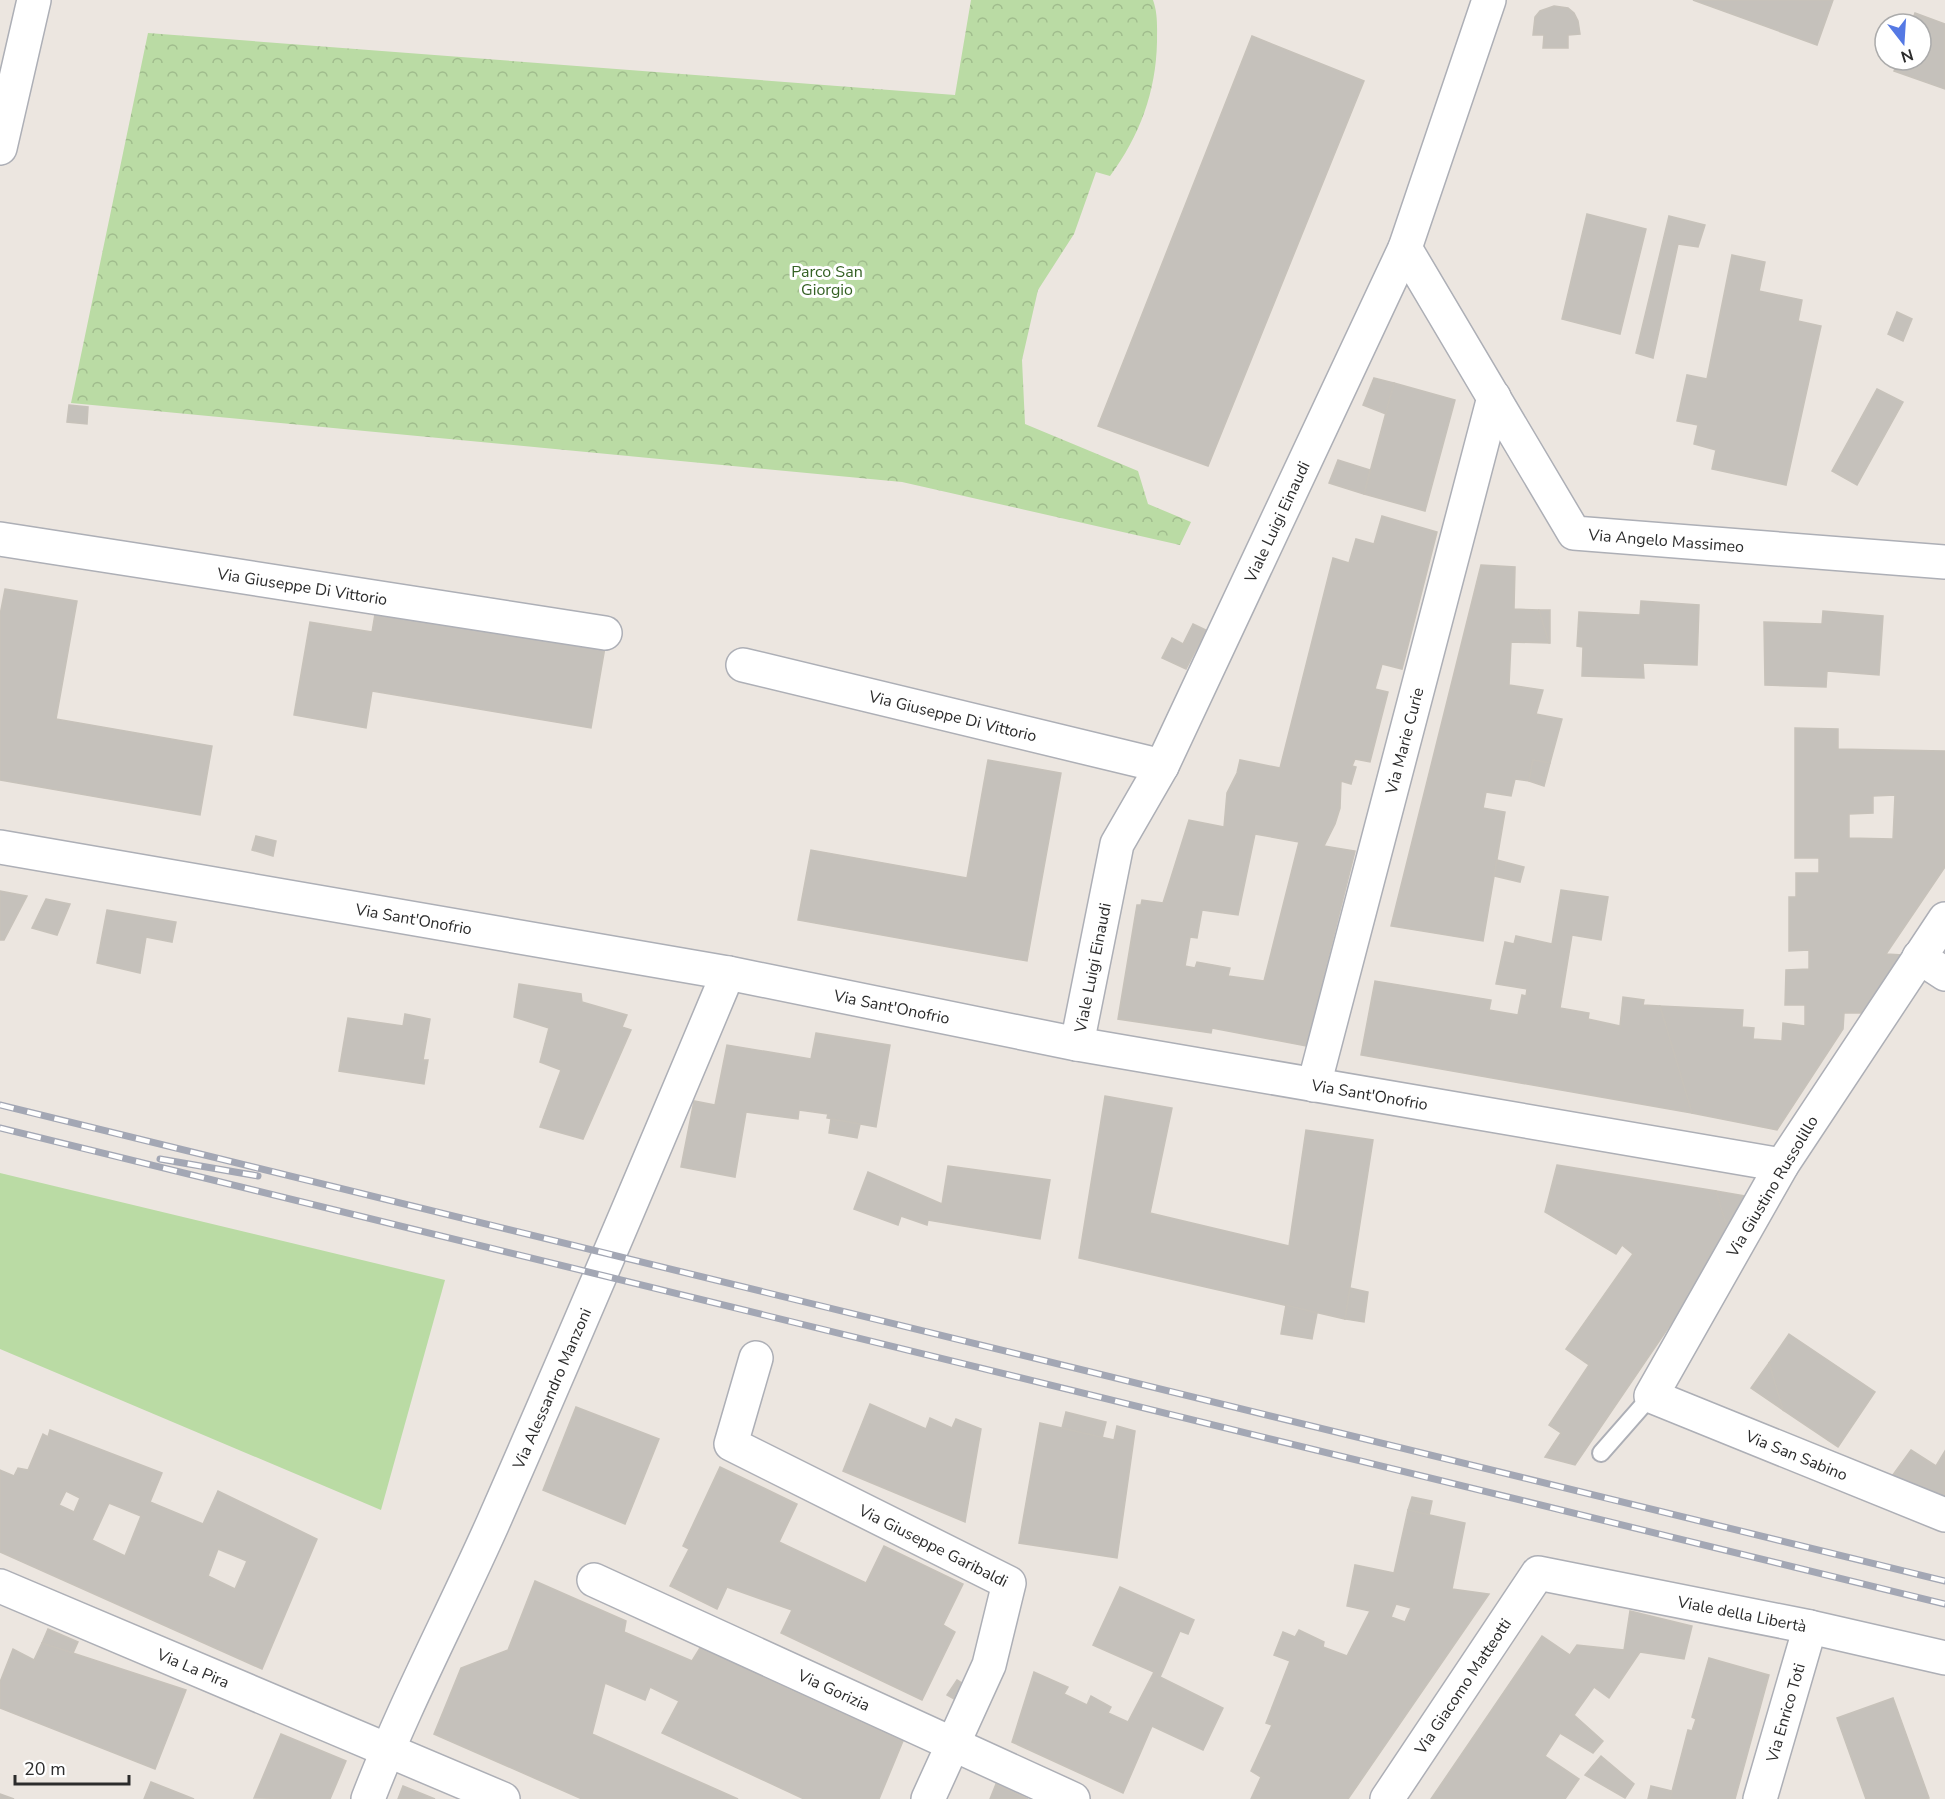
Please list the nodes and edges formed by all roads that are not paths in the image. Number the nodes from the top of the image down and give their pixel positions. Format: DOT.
graph roads {
  1 [pos="34,0"];
  2 [pos="1489,0"];
  3 [pos="2,127"];
  4 [pos="1405,248"];
  5 [pos="1494,397"];
  6 [pos="0,539"];
  7 [pos="1945,562"];
  8 [pos="605,633"];
  9 [pos="743,665"];
  10 [pos="1162,766"];
  11 [pos="0,847"];
  12 [pos="1945,919"];
  13 [pos="1932,966"];
  14 [pos="728,973"];
  15 [pos="1077,1044"];
  16 [pos="1314,1085"];
  17 [pos="1782,1165"];
  18 [pos="756,1358"];
  19 [pos="1650,1396"];
  20 [pos="1601,1453"];
  21 [pos="1945,1515"];
  22 [pos="1538,1573"];
  23 [pos="594,1580"];
  24 [pos="0,1586"];
  25 [pos="1810,1627"];
  26 [pos="1945,1658"];
  27 [pos="954,1744"];
  28 [pos="387,1749"];
  29 [pos="368,1799"];
  30 [pos="503,1799"];
  31 [pos="928,1799"];
  32 [pos="1073,1799"];
  33 [pos="1387,1799"];
  34 [pos="1760,1799"];
  1 -- 3 [label="street"];
  2 -- 4 [label="street, Viale Luigi Einaudi"];
  4 -- 5 [label="street, Via Angelo Massimeo"];
  4 -- 10 [label="street, Viale Luigi Einaudi"];
  5 -- 7 [label="street, Via Angelo Massimeo"];
  5 -- 16 [label="street, Via Marie Curie"];
  6 -- 8 [label="street, Via Giuseppe Di Vittorio"];
  9 -- 10 [label="street, Via Giuseppe Di Vittorio"];
  10 -- 15 [label="street, Viale Luigi Einaudi"];
  11 -- 14 [label="street, Via Sant'Onofrio"];
  12 -- 13 [label="street, Via Giustino Russolillo"];
  13 -- 17 [label="street, Via Giustino Russolillo"];
  14 -- 15 [label="street, Via Sant'Onofrio"];
  14 -- 28 [label="street, Via Alessandro Manzoni"];
  15 -- 16 [label="street, Via Sant'Onofrio"];
  16 -- 17 [label="street, Via Sant'Onofrio"];
  17 -- 19 [label="street, Via Giustino Russolillo"];
  18 -- 27 [label="street, Via Giuseppe Garibaldi"];
  19 -- 20 [label="lane, Via Giustino Russolillo"];
  19 -- 21 [label="street, Via San Sabino"];
  22 -- 25 [label="street, Viale della Libertà"];
  22 -- 33 [label="street, Via Giacomo Matteotti"];
  23 -- 27 [label="street, Via Gorizia"];
  24 -- 28 [label="street, Via La Pira"];
  25 -- 26 [label="street, Viale della Libertà"];
  25 -- 34 [label="street, Via Enrico Toti"];
  27 -- 31 [label="street, Via Giuseppe Garibaldi"];
  27 -- 32 [label="street, Via Gorizia"];
  28 -- 29 [label="street, Via Alessandro Manzoni"];
  28 -- 30 [label="street, Via La Pira"];
}
